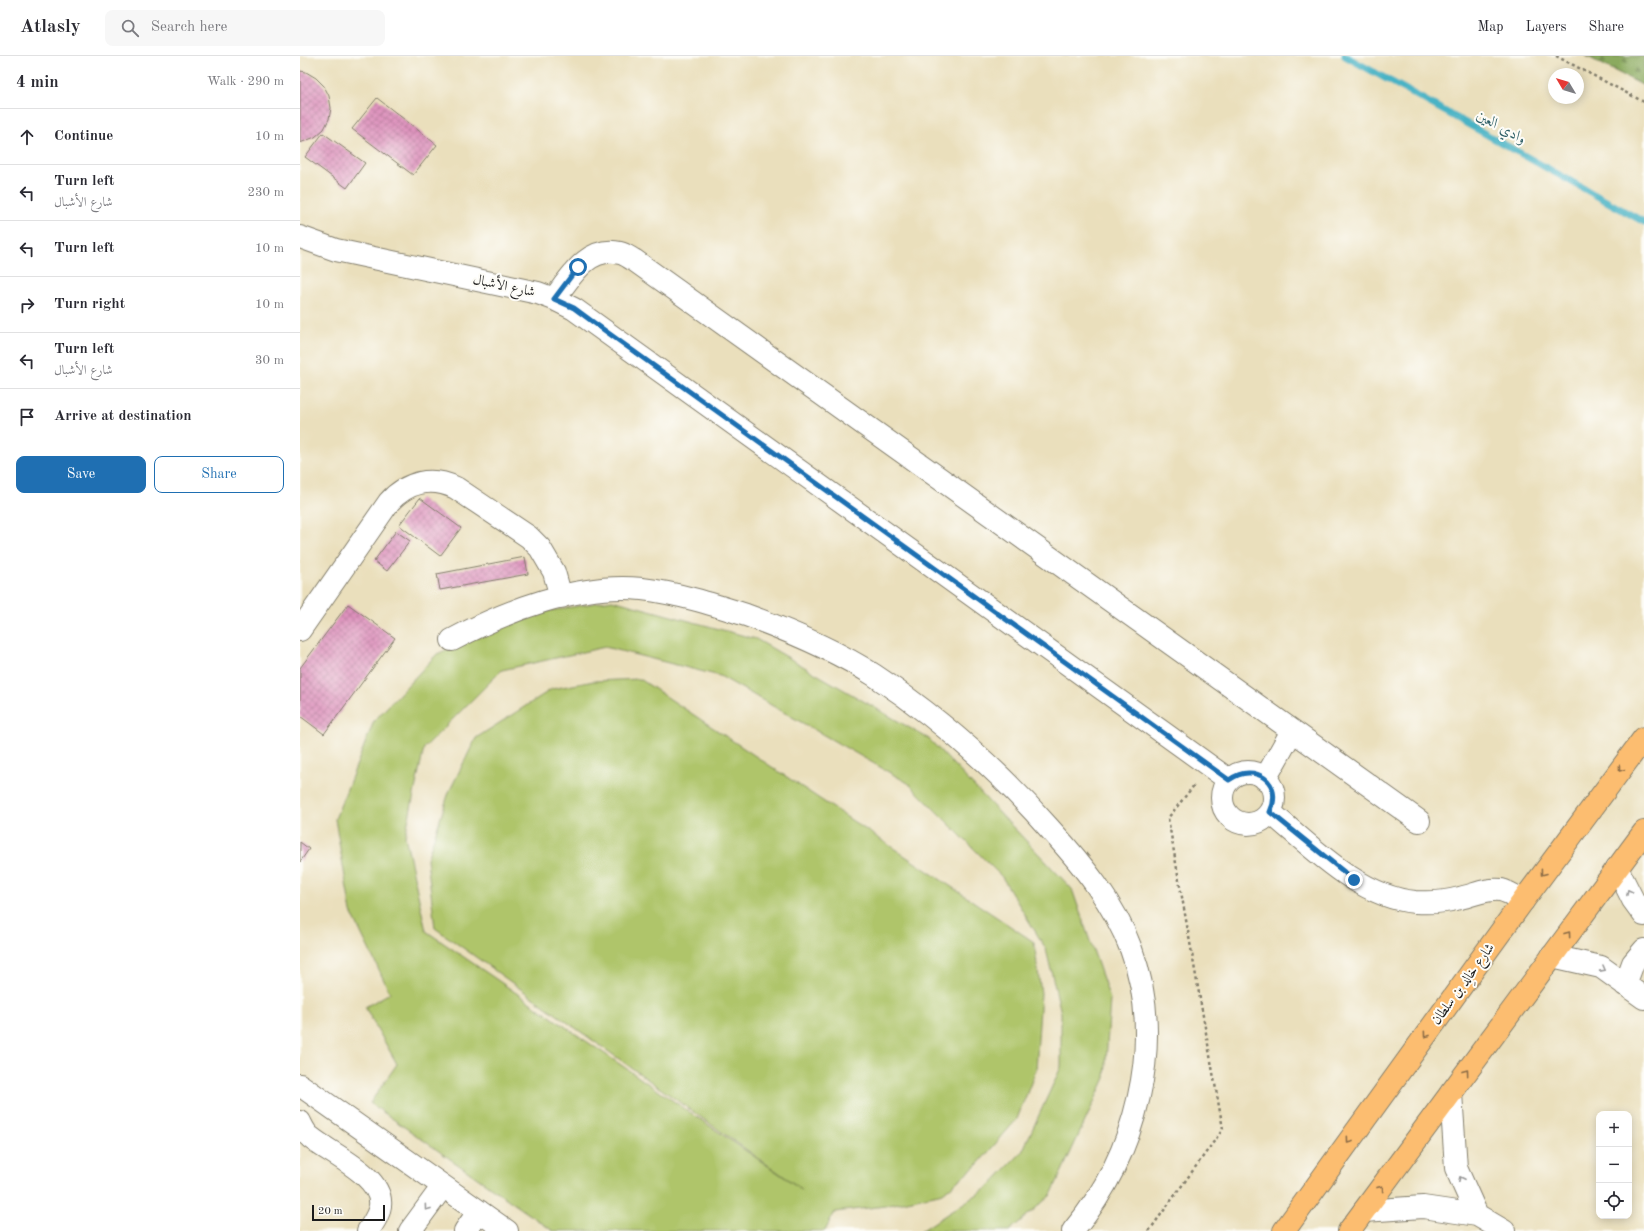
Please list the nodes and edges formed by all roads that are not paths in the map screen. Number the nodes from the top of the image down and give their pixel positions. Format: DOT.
graph roads {
  1 [pos="300,237"];
  2 [pos="554,299"];
  3 [pos="561,597"];
  4 [pos="300,630"];
  5 [pos="452,640"];
  6 [pos="1292,731"];
  7 [pos="1644,738"];
  8 [pos="1265,779"];
  9 [pos="1229,780"];
  10 [pos="1270,812"];
  11 [pos="1419,821"];
  12 [pos="1644,832"];
  13 [pos="1616,868"];
  14 [pos="1523,901"];
  15 [pos="1644,915"];
  16 [pos="1644,950"];
  17 [pos="1552,956"];
  18 [pos="1625,985"];
  19 [pos="1644,998"];
  20 [pos="302,1091"];
  21 [pos="1451,1093"];
  22 [pos="300,1122"];
  23 [pos="443,1186"];
  24 [pos="479,1211"];
  25 [pos="1364,1211"];
  26 [pos="1477,1215"];
  27 [pos="368,1231"];
  28 [pos="410,1231"];
  29 [pos="465,1231"];
  30 [pos="507,1231"];
  31 [pos="1073,1231"];
  32 [pos="1284,1231"];
  33 [pos="1349,1231"];
  34 [pos="1504,1231"];
  1 -- 2 [label="lane, شارع الأشبال"];
  2 -- 6 [label="lane"];
  2 -- 9 [label="lane, شارع الأشبال"];
  3 -- 4 [label="lane"];
  3 -- 5 [label="lane"];
  3 -- 31 [label="lane"];
  6 -- 8 [label="lane"];
  6 -- 11 [label="lane"];
  7 -- 14 [label="main road, شارع خالِد بن سلطان, one-way"];
  8 -- 9 [label="lane"];
  8 -- 10 [label="lane"];
  9 -- 10 [label="lane"];
  10 -- 14 [label="lane"];
  12 -- 13 [label="main road"];
  15 -- 13 [label="lane, one-way"];
  17 -- 13 [label="main road, one-way"];
  14 -- 32 [label="main road, شارع خالِد بن سلطان, one-way"];
  16 -- 18 [label="lane"];
  17 -- 18 [label="lane, one-way"];
  21 -- 17 [label="main road, one-way"];
  18 -- 19 [label="lane"];
  20 -- 23 [label="lane"];
  25 -- 21 [label="main road, one-way"];
  26 -- 21 [label="lane, one-way"];
  22 -- 27 [label="lane"];
  23 -- 24 [label="lane"];
  23 -- 28 [label="lane, one-way"];
  24 -- 29 [label="lane"];
  24 -- 30 [label="lane"];
  25 -- 26 [label="lane"];
  25 -- 33 [label="main road"];
  26 -- 34 [label="lane"];
}
